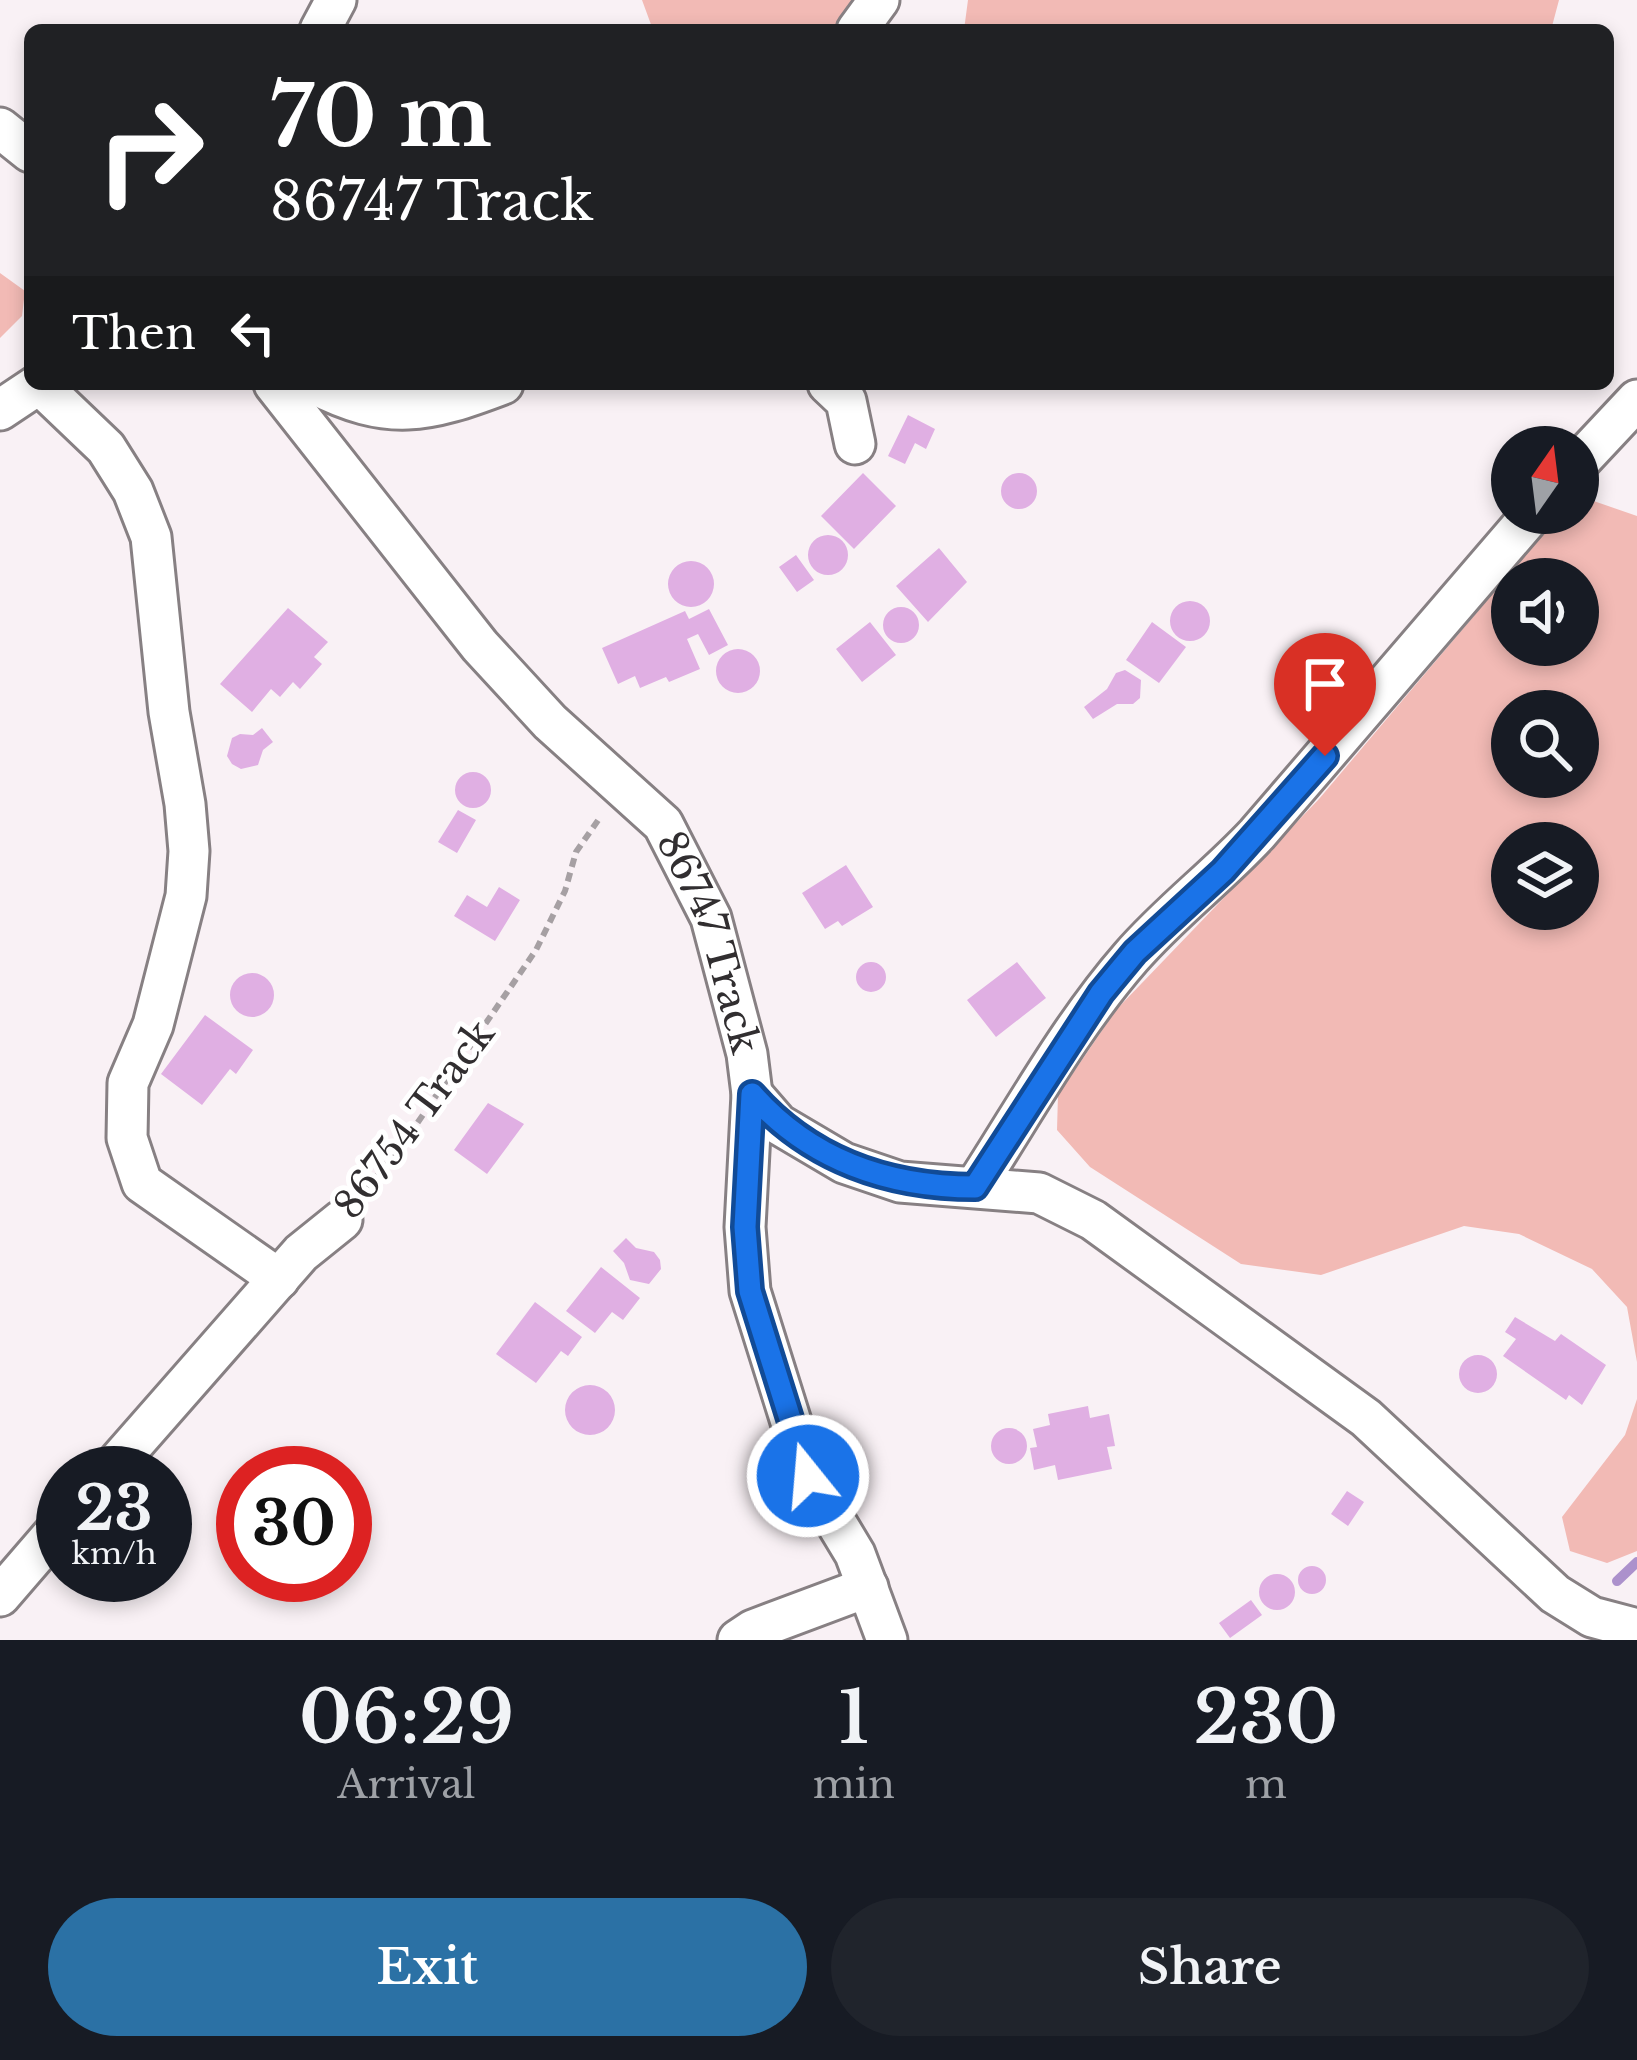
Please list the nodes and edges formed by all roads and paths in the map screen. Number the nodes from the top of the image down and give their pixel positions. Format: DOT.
graph roads {
  1 [pos="0,128"];
  2 [pos="24,147"];
  3 [pos="30,390"];
  4 [pos="45,390"];
  5 [pos="279,390"];
  6 [pos="325,390"];
  7 [pos="485,390"];
  8 [pos="834,390"];
  9 [pos="1637,400"];
  10 [pos="0,410"];
  11 [pos="1599,441"];
  12 [pos="855,444"];
  13 [pos="1515,534"];
  14 [pos="623,784"];
  15 [pos="752,1094"];
  16 [pos="975,1187"];
  17 [pos="342,1220"];
  18 [pos="279,1279"];
  19 [pos="132,1446"];
  20 [pos="36,1554"];
  21 [pos="868,1586"];
  22 [pos="0,1596"];
  23 [pos="1637,1629"];
  24 [pos="739,1640"];
  25 [pos="887,1640"];
  1 -- 2 [label="street"];
  3 -- 10 [label="street"];
  4 -- 18 [label="street"];
  5 -- 14 [label="street, 86747 Track"];
  6 -- 7 [label="street"];
  8 -- 12 [label="street"];
  9 -- 11 [label="street"];
  13 -- 16 [label="street"];
  14 -- 15 [label="street, 86747 Track"];
  14 -- 17 [label="path, 86754 Track"];
  15 -- 16 [label="street, 86747 Track"];
  15 -- 21 [label="street"];
  16 -- 23 [label="street, 86747 Track"];
  17 -- 18 [label="street, 86754 Track"];
  18 -- 19 [label="street, 86754 Track"];
  20 -- 22 [label="street"];
  21 -- 24 [label="street"];
  21 -- 25 [label="street"];
}
